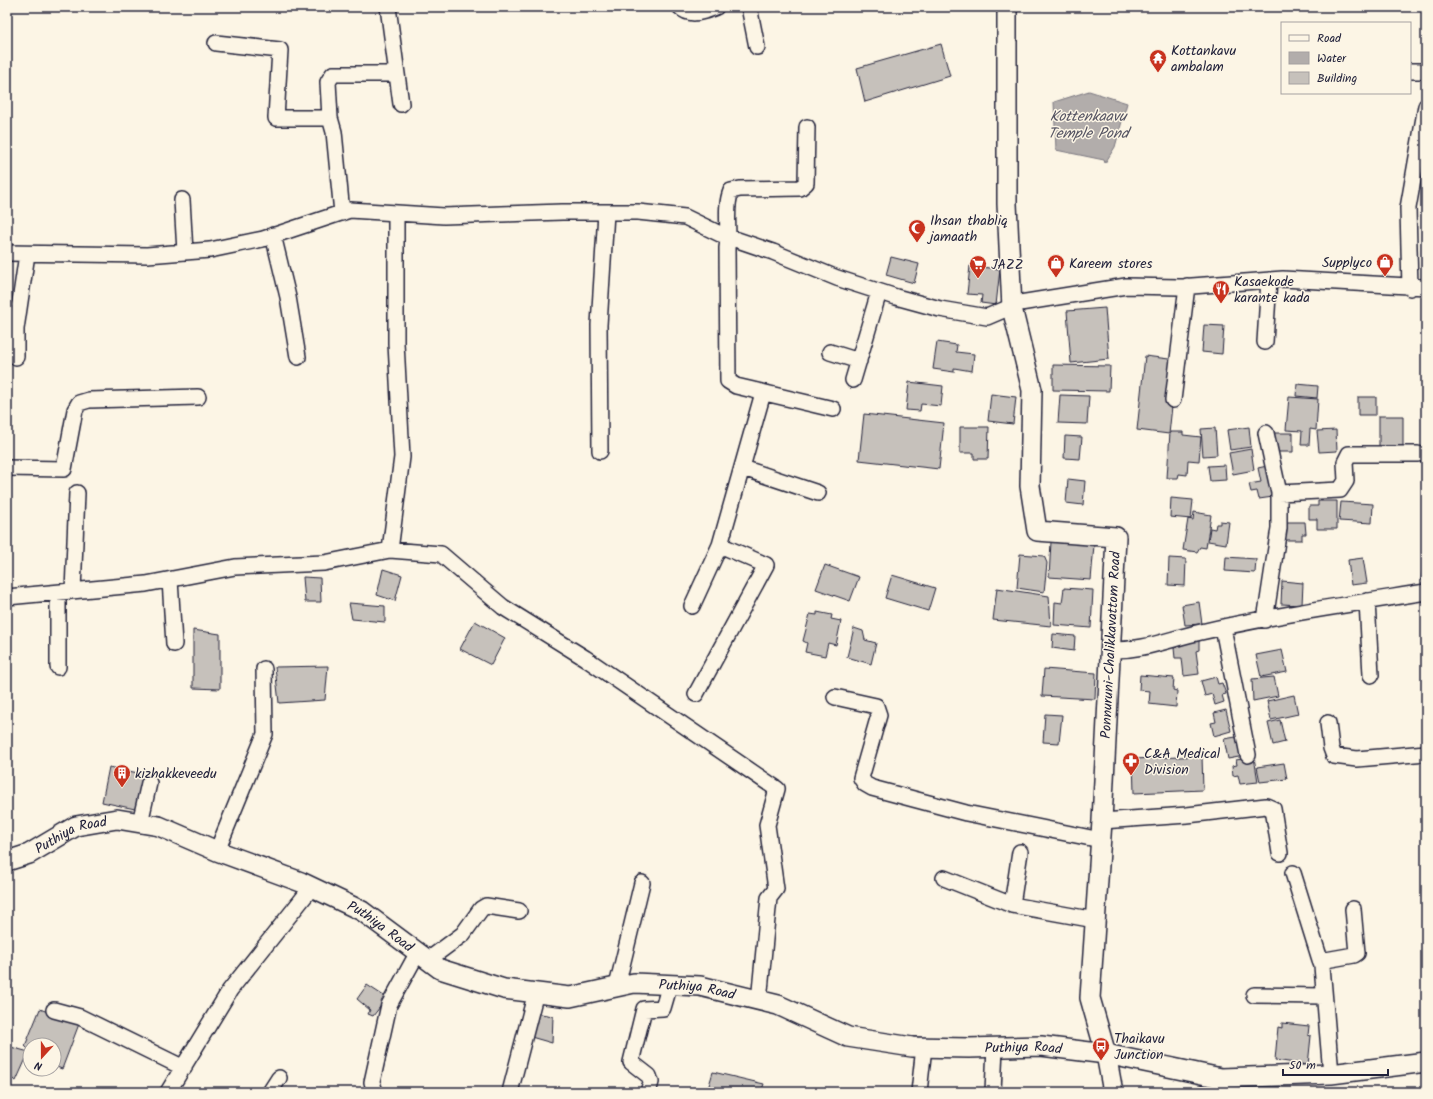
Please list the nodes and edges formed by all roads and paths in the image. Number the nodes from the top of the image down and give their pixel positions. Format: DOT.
graph roads {
  1 [pos="388,7"];
  2 [pos="680,7"];
  3 [pos="716,7"];
  4 [pos="748,7"];
  5 [pos="1007,7"];
  6 [pos="216,43"];
  7 [pos="757,47"];
  8 [pos="1411,71"];
  9 [pos="1426,71"];
  10 [pos="396,74"];
  11 [pos="400,104"];
  12 [pos="1426,106"];
  13 [pos="330,118"];
  14 [pos="807,127"];
  15 [pos="182,200"];
  16 [pos="342,213"];
  17 [pos="606,213"];
  18 [pos="396,214"];
  19 [pos="273,235"];
  20 [pos="729,237"];
  21 [pos="185,252"];
  22 [pos="7,253"];
  23 [pos="27,254"];
  24 [pos="1269,280"];
  25 [pos="1187,286"];
  26 [pos="1426,287"];
  27 [pos="1410,288"];
  28 [pos="879,292"];
  29 [pos="1012,308"];
  30 [pos="1265,342"];
  31 [pos="830,352"];
  32 [pos="16,357"];
  33 [pos="298,357"];
  34 [pos="859,361"];
  35 [pos="853,380"];
  36 [pos="763,393"];
  37 [pos="198,398"];
  38 [pos="1173,400"];
  39 [pos="834,410"];
  40 [pos="1266,433"];
  41 [pos="600,451"];
  42 [pos="1418,454"];
  43 [pos="7,468"];
  44 [pos="742,468"];
  45 [pos="77,493"];
  46 [pos="1278,493"];
  47 [pos="818,494"];
  48 [pos="720,545"];
  49 [pos="390,550"];
  50 [pos="170,580"];
  51 [pos="66,592"];
  52 [pos="1426,592"];
  53 [pos="7,597"];
  54 [pos="1367,601"];
  55 [pos="692,606"];
  56 [pos="1265,620"];
  57 [pos="1223,628"];
  58 [pos="174,644"];
  59 [pos="1109,650"];
  60 [pos="58,667"];
  61 [pos="264,669"];
  62 [pos="1371,675"];
  63 [pos="696,694"];
  64 [pos="835,697"];
  65 [pos="1328,723"];
  66 [pos="1426,753"];
  67 [pos="1248,755"];
  68 [pos="149,783"];
  69 [pos="1102,821"];
  70 [pos="140,823"];
  71 [pos="1101,840"];
  72 [pos="217,851"];
  73 [pos="1020,852"];
  74 [pos="1280,853"];
  75 [pos="7,861"];
  76 [pos="1293,874"];
  77 [pos="944,878"];
  78 [pos="642,883"];
  79 [pos="312,887"];
  80 [pos="1012,905"];
  81 [pos="1353,909"];
  82 [pos="519,911"];
  83 [pos="1095,920"];
  84 [pos="423,956"];
  85 [pos="1320,961"];
  86 [pos="670,984"];
  87 [pos="617,986"];
  88 [pos="536,992"];
  89 [pos="1254,994"];
  90 [pos="1324,996"];
  91 [pos="759,1001"];
  92 [pos="54,1010"];
  93 [pos="924,1047"];
  94 [pos="995,1047"];
  95 [pos="1106,1054"];
  96 [pos="1426,1062"];
  97 [pos="184,1068"];
  98 [pos="1331,1074"];
  99 [pos="279,1078"];
  100 [pos="168,1092"];
  101 [pos="270,1092"];
  102 [pos="374,1092"];
  103 [pos="510,1092"];
  104 [pos="648,1092"];
  105 [pos="918,1092"];
  106 [pos="993,1092"];
  107 [pos="1113,1092"];
  1 -- 10 [label="street"];
  2 -- 3 [label="street"];
  4 -- 7 [label="street"];
  5 -- 29 [label="street, Ponnuruni-Chalikkavattom Road"];
  6 -- 13 [label="street"];
  8 -- 9 [label="street"];
  10 -- 11 [label="street"];
  10 -- 13 [label="street"];
  12 -- 27 [label="street"];
  13 -- 16 [label="street"];
  14 -- 20 [label="street"];
  15 -- 21 [label="street"];
  16 -- 18 [label="street"];
  16 -- 19 [label="street"];
  17 -- 18 [label="street"];
  17 -- 20 [label="street"];
  17 -- 41 [label="street"];
  18 -- 49 [label="street"];
  19 -- 21 [label="street"];
  19 -- 33 [label="street"];
  20 -- 28 [label="street"];
  20 -- 36 [label="street"];
  21 -- 23 [label="street"];
  22 -- 23 [label="street"];
  23 -- 32 [label="street"];
  24 -- 25 [label="street"];
  24 -- 27 [label="street"];
  24 -- 30 [label="street"];
  25 -- 29 [label="street"];
  25 -- 38 [label="street"];
  26 -- 27 [label="street"];
  28 -- 29 [label="street"];
  28 -- 34 [label="street"];
  29 -- 59 [label="street, Ponnuruni-Chalikkavattom Road"];
  31 -- 34 [label="street"];
  34 -- 35 [label="street"];
  36 -- 39 [label="street"];
  36 -- 44 [label="street"];
  37 -- 43 [label="street"];
  40 -- 46 [label="street"];
  42 -- 46 [label="street"];
  44 -- 47 [label="street"];
  44 -- 48 [label="street"];
  45 -- 51 [label="street"];
  46 -- 56 [label="street"];
  48 -- 55 [label="street"];
  48 -- 63 [label="street"];
  49 -- 50 [label="street"];
  49 -- 91 [label="street"];
  50 -- 51 [label="street"];
  50 -- 58 [label="street"];
  51 -- 53 [label="street"];
  51 -- 60 [label="street"];
  52 -- 54 [label="street"];
  54 -- 56 [label="street"];
  54 -- 62 [label="street"];
  56 -- 57 [label="street"];
  57 -- 59 [label="street"];
  57 -- 67 [label="street"];
  59 -- 69 [label="street, Ponnuruni-Chalikkavattom Road"];
  61 -- 72 [label="street"];
  64 -- 71 [label="street"];
  65 -- 66 [label="street"];
  68 -- 70 [label="street"];
  69 -- 71 [label="street, Ponnuruni-Chalikkavattom Road"];
  69 -- 74 [label="street"];
  70 -- 72 [label="street, Puthiya Road"];
  70 -- 75 [label="street, Puthiya Road"];
  71 -- 83 [label="street, Ponnuruni-Chalikkavattom Road"];
  72 -- 79 [label="street, Puthiya Road"];
  73 -- 80 [label="street"];
  76 -- 85 [label="street"];
  77 -- 80 [label="street"];
  78 -- 87 [label="street"];
  79 -- 84 [label="street, Puthiya Road"];
  79 -- 97 [label="street"];
  80 -- 83 [label="street"];
  81 -- 85 [label="street"];
  82 -- 84 [label="street"];
  83 -- 95 [label="street, Ponnuruni-Chalikkavattom Road"];
  84 -- 88 [label="street, Puthiya Road"];
  84 -- 102 [label="street"];
  85 -- 90 [label="street"];
  86 -- 87 [label="street, Puthiya Road"];
  86 -- 91 [label="street, Puthiya Road"];
  86 -- 104 [label="street"];
  87 -- 88 [label="street, Puthiya Road"];
  88 -- 103 [label="street"];
  89 -- 90 [label="street"];
  90 -- 98 [label="street"];
  91 -- 93 [label="street, Puthiya Road"];
  92 -- 97 [label="street"];
  93 -- 94 [label="street, Puthiya Road"];
  93 -- 105 [label="street"];
  94 -- 95 [label="street, Puthiya Road"];
  94 -- 106 [label="street"];
  95 -- 98 [label="street, Puthiya Road"];
  95 -- 107 [label="street, Ponnuruni-Chalikkavattom Road"];
  96 -- 98 [label="street, Puthiya Road"];
  97 -- 100 [label="street"];
  99 -- 101 [label="street"];
}
